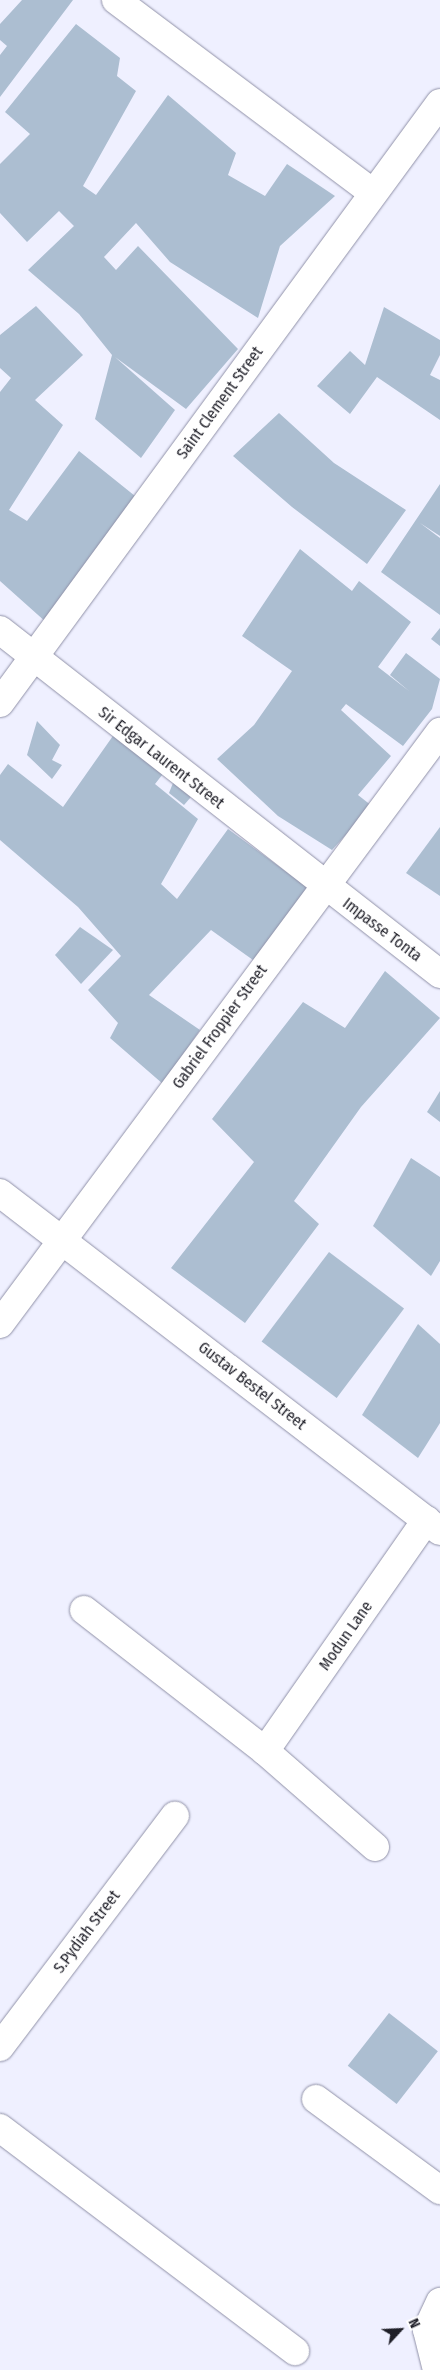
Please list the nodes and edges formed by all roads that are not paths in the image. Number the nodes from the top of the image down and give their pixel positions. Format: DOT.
graph roads {
  1 [pos="116,0"];
  2 [pos="440,103"];
  3 [pos="373,192"];
  4 [pos="0,630"];
  5 [pos="34,659"];
  6 [pos="0,702"];
  7 [pos="440,732"];
  8 [pos="323,885"];
  9 [pos="440,974"];
  10 [pos="0,1193"];
  11 [pos="64,1241"];
  12 [pos="0,1324"];
  13 [pos="433,1525"];
  14 [pos="84,1610"];
  15 [pos="265,1751"];
  16 [pos="175,1816"];
  17 [pos="375,1847"];
  18 [pos="0,2047"];
  19 [pos="316,2099"];
  20 [pos="0,2128"];
  21 [pos="440,2190"];
  22 [pos="440,2302"];
  23 [pos="296,2351"];
  24 [pos="437,2370"];
  1 -- 3 [label="street"];
  2 -- 3 [label="street, Saint Clement Street"];
  3 -- 5 [label="street, Saint Clement Street"];
  4 -- 5 [label="street, Sir Edgar Laurent Street"];
  5 -- 6 [label="street, Saint Clement Street"];
  5 -- 8 [label="street, Sir Edgar Laurent Street"];
  7 -- 8 [label="street, Gabriel Froppier Street"];
  8 -- 9 [label="street, Impasse Tonta"];
  8 -- 11 [label="street, Gabriel Froppier Street"];
  10 -- 11 [label="street, Gustav Bestel Street"];
  11 -- 12 [label="street, Gabriel Froppier Street"];
  11 -- 13 [label="street, Gustav Bestel Street"];
  13 -- 15 [label="street, Modun Lane"];
  14 -- 15 [label="street"];
  15 -- 17 [label="street"];
  16 -- 18 [label="street, S.Pydiah Street"];
  19 -- 21 [label="street"];
  20 -- 23 [label="street"];
  22 -- 24 [label="street"];
}
